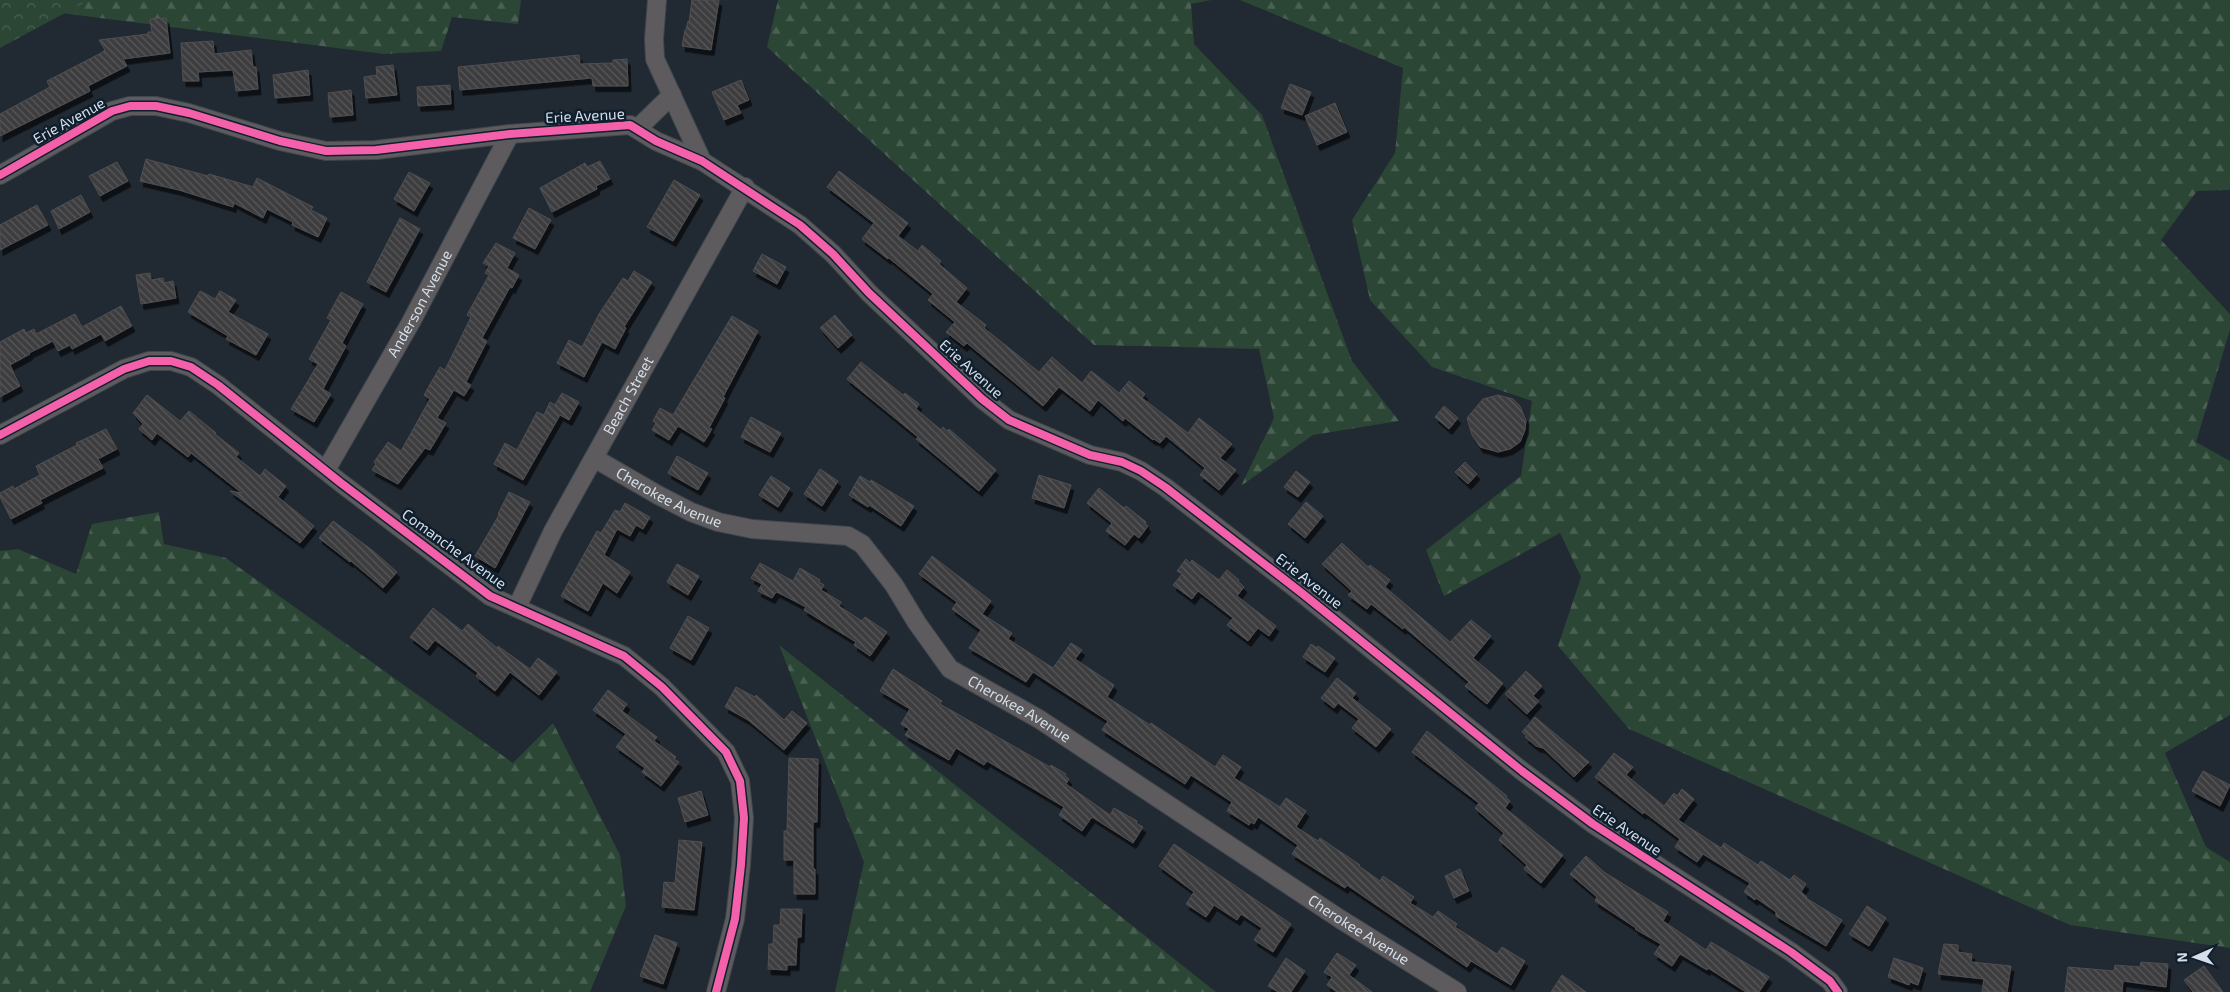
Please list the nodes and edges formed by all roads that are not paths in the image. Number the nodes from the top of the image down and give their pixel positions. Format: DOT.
graph roads {
  1 [pos="656,0"];
  2 [pos="672,95"];
  3 [pos="637,129"];
  4 [pos="510,134"];
  5 [pos="702,161"];
  6 [pos="0,175"];
  7 [pos="745,187"];
  8 [pos="0,435"];
  9 [pos="594,458"];
  10 [pos="326,470"];
  11 [pos="517,607"];
  12 [pos="716,992"];
  13 [pos="1457,992"];
  14 [pos="1838,992"];
  1 -- 2 [label="street"];
  2 -- 3 [label="street, Erie Avenue"];
  2 -- 5 [label="street, Erie Avenue"];
  3 -- 4 [label="street, Erie Avenue"];
  3 -- 5 [label="street, Erie Avenue"];
  4 -- 6 [label="street, Erie Avenue"];
  4 -- 10 [label="street, Anderson Avenue"];
  5 -- 7 [label="street, Erie Avenue"];
  7 -- 9 [label="street, Beach Street"];
  7 -- 14 [label="street, Erie Avenue"];
  8 -- 10 [label="street, Comanche Avenue"];
  9 -- 11 [label="street, Beach Street"];
  9 -- 13 [label="street, Cherokee Avenue"];
  10 -- 11 [label="street, Comanche Avenue"];
  11 -- 12 [label="street, Comanche Avenue"];
}
